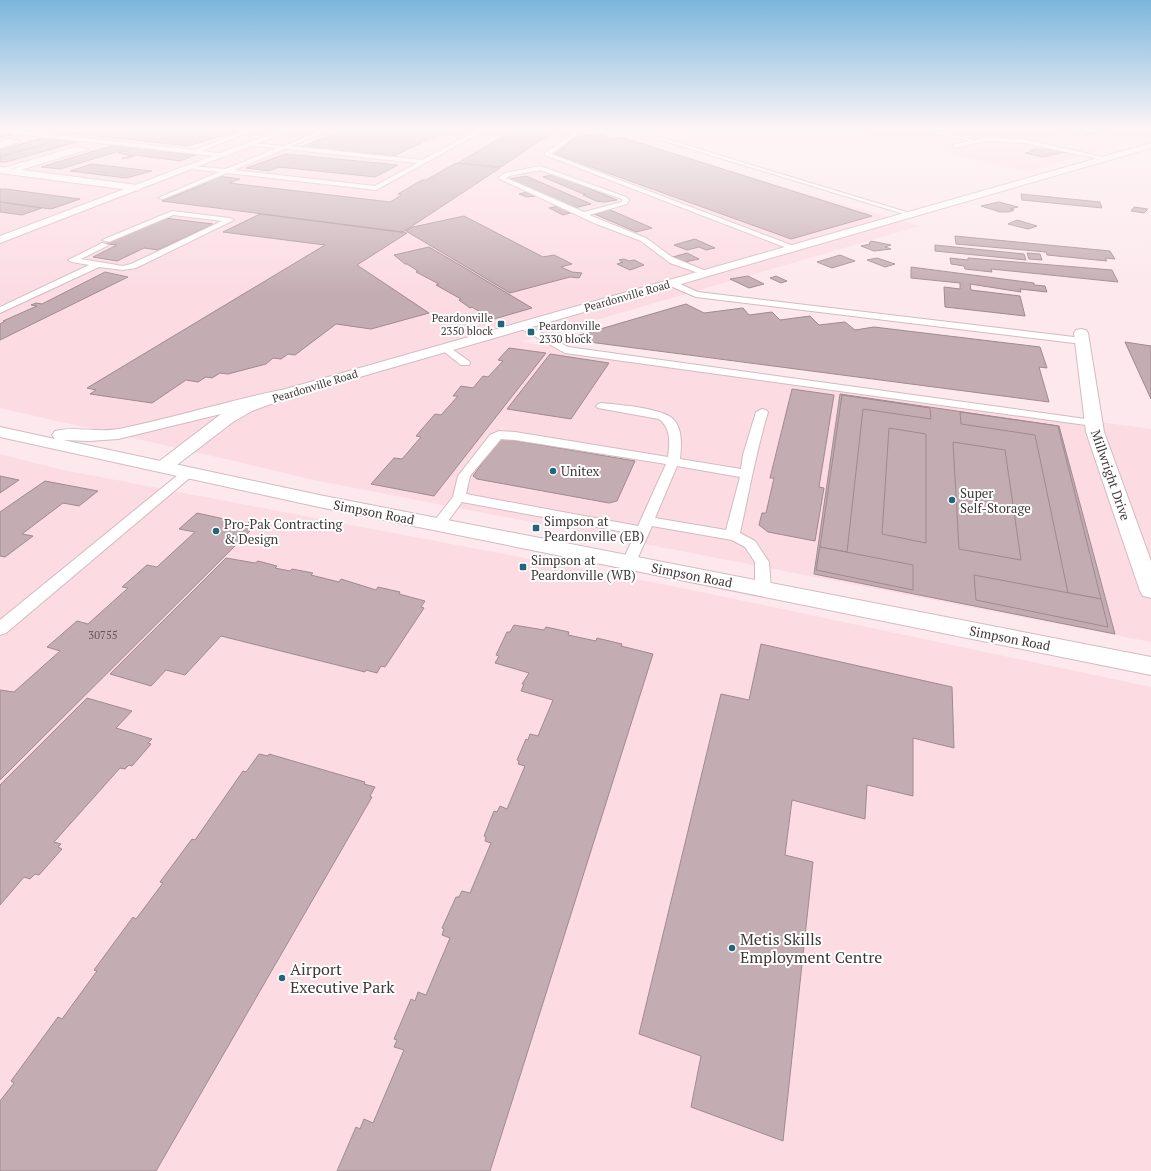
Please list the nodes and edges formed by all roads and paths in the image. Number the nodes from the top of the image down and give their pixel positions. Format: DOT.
graph roads {
  1 [pos="101,184"];
  2 [pos="148,184"];
  3 [pos="196,184"];
  4 [pos="338,184"];
  5 [pos="384,184"];
  6 [pos="514,184"];
  7 [pos="584,184"];
  8 [pos="625,184"];
  9 [pos="809,184"];
  10 [pos="1015,184"];
  11 [pos="137,188"];
  12 [pos="161,198"];
  13 [pos="583,214"];
  14 [pos="909,214"];
  15 [pos="0,240"];
  16 [pos="795,248"];
  17 [pos="98,264"];
  18 [pos="706,273"];
  19 [pos="671,283"];
  20 [pos="0,310"];
  21 [pos="522,326"];
  22 [pos="1082,337"];
  23 [pos="446,348"];
  24 [pos="465,363"];
  25 [pos="281,395"];
  26 [pos="602,406"];
  27 [pos="762,412"];
  28 [pos="1094,423"];
  29 [pos="0,432"];
  30 [pos="673,462"];
  31 [pos="163,467"];
  32 [pos="188,473"];
  33 [pos="747,474"];
  34 [pos="459,497"];
  35 [pos="438,525"];
  36 [pos="645,526"];
  37 [pos="732,535"];
  38 [pos="628,562"];
  39 [pos="763,589"];
  40 [pos="1151,591"];
  41 [pos="0,630"];
  42 [pos="1151,666"];
  1 -- 11 [label="street"];
  2 -- 11 [label="street"];
  3 -- 12 [label="lane"];
  4 -- 5 [label="lane"];
  6 -- 13 [label="lane"];
  7 -- 13 [label="lane"];
  8 -- 16 [label="lane"];
  9 -- 14 [label="lane"];
  10 -- 14 [label="street, Peardonville Road"];
  11 -- 15 [label="street"];
  13 -- 18 [label="lane"];
  14 -- 16 [label="street, Peardonville Road"];
  16 -- 18 [label="street, Peardonville Road"];
  17 -- 17 [label="lane"];
  17 -- 20 [label="lane"];
  18 -- 19 [label="street, Peardonville Road"];
  19 -- 21 [label="street, Peardonville Road"];
  19 -- 22 [label="lane"];
  21 -- 23 [label="street, Peardonville Road"];
  21 -- 28 [label="lane"];
  22 -- 28 [label="street, Millwright Drive"];
  23 -- 24 [label="lane"];
  23 -- 25 [label="street, Peardonville Road"];
  25 -- 29 [label="street"];
  25 -- 31 [label="street, Peardonville Road"];
  26 -- 30 [label="lane"];
  27 -- 33 [label="lane"];
  28 -- 40 [label="street, Millwright Drive"];
  29 -- 31 [label="street"];
  30 -- 33 [label="lane"];
  30 -- 34 [label="lane"];
  30 -- 36 [label="lane"];
  31 -- 32 [label="street, Simpson Road"];
  32 -- 35 [label="street, Simpson Road"];
  32 -- 41 [label="lane"];
  33 -- 37 [label="lane"];
  34 -- 35 [label="lane"];
  34 -- 36 [label="lane"];
  35 -- 38 [label="street, Simpson Road"];
  36 -- 37 [label="lane"];
  36 -- 38 [label="lane"];
  37 -- 39 [label="lane"];
  38 -- 39 [label="street, Simpson Road"];
  39 -- 42 [label="street, Simpson Road"];
}
